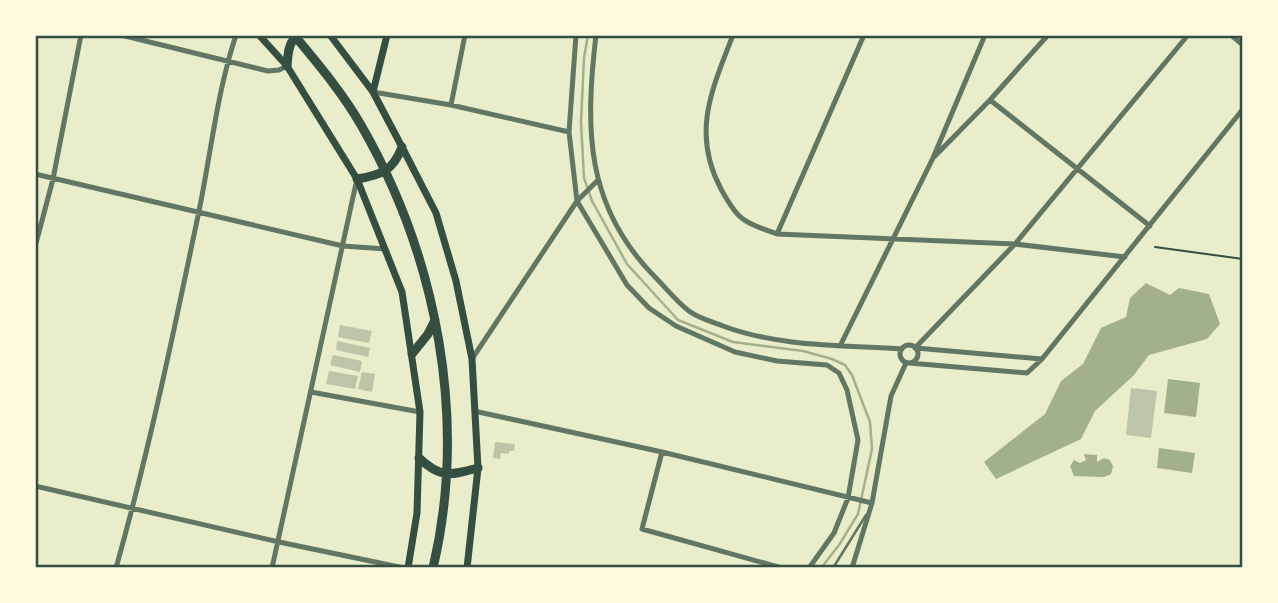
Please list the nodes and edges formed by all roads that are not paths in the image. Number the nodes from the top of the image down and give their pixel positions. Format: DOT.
graph roads {
  1 [pos="81,35"];
  2 [pos="121,35"];
  3 [pos="236,35"];
  4 [pos="259,35"];
  5 [pos="330,35"];
  6 [pos="387,35"];
  7 [pos="465,35"];
  8 [pos="576,35"];
  9 [pos="596,35"];
  10 [pos="733,35"];
  11 [pos="864,35"];
  12 [pos="985,35"];
  13 [pos="1048,35"];
  14 [pos="1188,35"];
  15 [pos="1231,35"];
  16 [pos="296,36"];
  17 [pos="1243,45"];
  18 [pos="228,60"];
  19 [pos="287,66"];
  20 [pos="373,92"];
  21 [pos="990,100"];
  22 [pos="451,105"];
  23 [pos="1243,109"];
  24 [pos="569,132"];
  25 [pos="402,147"];
  26 [pos="933,158"];
  27 [pos="1076,168"];
  28 [pos="385,171"];
  29 [pos="35,174"];
  30 [pos="53,179"];
  31 [pos="357,179"];
  32 [pos="597,181"];
  33 [pos="577,201"];
  34 [pos="198,212"];
  35 [pos="1150,226"];
  36 [pos="777,234"];
  37 [pos="894,238"];
  38 [pos="1015,244"];
  39 [pos="343,246"];
  40 [pos="35,247"];
  41 [pos="386,249"];
  42 [pos="1125,257"];
  43 [pos="436,319"];
  44 [pos="841,344"];
  45 [pos="915,348"];
  46 [pos="902,349"];
  47 [pos="412,354"];
  48 [pos="472,359"];
  49 [pos="1042,359"];
  50 [pos="908,363"];
  51 [pos="311,392"];
  52 [pos="474,411"];
  53 [pos="420,412"];
  54 [pos="662,452"];
  55 [pos="419,458"];
  56 [pos="478,468"];
  57 [pos="446,475"];
  58 [pos="35,486"];
  59 [pos="848,498"];
  60 [pos="872,503"];
  61 [pos="133,509"];
  62 [pos="279,542"];
  63 [pos="116,568"];
  64 [pos="272,568"];
  65 [pos="406,568"];
  66 [pos="433,568"];
  67 [pos="467,568"];
  68 [pos="782,568"];
  69 [pos="809,568"];
  70 [pos="833,568"];
  71 [pos="852,568"];
  1 -- 30 [label="street"];
  2 -- 18 [label="street"];
  3 -- 18 [label="street"];
  4 -- 19 [label="main road"];
  5 -- 20 [label="main road"];
  6 -- 20 [label="main road"];
  7 -- 22 [label="street"];
  8 -- 24 [label="street"];
  9 -- 32 [label="street"];
  10 -- 36 [label="street"];
  11 -- 36 [label="street"];
  12 -- 26 [label="street"];
  13 -- 21 [label="street"];
  14 -- 27 [label="street"];
  15 -- 17 [label="street"];
  16 -- 19 [label="highway"];
  16 -- 28 [label="highway"];
  18 -- 19 [label="street"];
  18 -- 34 [label="street"];
  19 -- 31 [label="main road"];
  20 -- 22 [label="street"];
  20 -- 25 [label="main road"];
  21 -- 26 [label="street"];
  21 -- 27 [label="street"];
  22 -- 24 [label="street"];
  23 -- 35 [label="street"];
  24 -- 33 [label="street"];
  25 -- 28 [label="highway"];
  25 -- 48 [label="main road"];
  26 -- 37 [label="street"];
  27 -- 35 [label="street"];
  27 -- 38 [label="street"];
  28 -- 31 [label="highway"];
  28 -- 43 [label="highway"];
  29 -- 30 [label="street"];
  30 -- 34 [label="street"];
  30 -- 40 [label="street"];
  31 -- 39 [label="street"];
  31 -- 41 [label="main road"];
  32 -- 33 [label="street"];
  32 -- 44 [label="street"];
  33 -- 48 [label="street"];
  33 -- 59 [label="street"];
  34 -- 39 [label="street"];
  34 -- 61 [label="street"];
  35 -- 42 [label="street"];
  36 -- 37 [label="street"];
  37 -- 38 [label="street"];
  37 -- 44 [label="street"];
  38 -- 42 [label="street"];
  38 -- 45 [label="street"];
  39 -- 41 [label="street"];
  39 -- 51 [label="street"];
  41 -- 47 [label="main road"];
  42 -- 49 [label="street"];
  43 -- 47 [label="highway"];
  43 -- 57 [label="highway"];
  44 -- 46 [label="street"];
  45 -- 46 [label="street"];
  45 -- 49 [label="street"];
  45 -- 50 [label="street"];
  46 -- 50 [label="street"];
  47 -- 53 [label="main road"];
  48 -- 52 [label="main road"];
  49 -- 50 [label="street"];
  50 -- 60 [label="street"];
  51 -- 53 [label="street"];
  51 -- 62 [label="street"];
  52 -- 54 [label="street"];
  52 -- 56 [label="main road"];
  53 -- 55 [label="main road"];
  54 -- 59 [label="street"];
  54 -- 68 [label="street"];
  55 -- 57 [label="highway"];
  55 -- 65 [label="main road"];
  56 -- 57 [label="highway"];
  56 -- 67 [label="main road"];
  57 -- 66 [label="highway"];
  58 -- 61 [label="street"];
  59 -- 60 [label="street"];
  59 -- 69 [label="street"];
  60 -- 70 [label="lane"];
  60 -- 71 [label="street"];
  61 -- 62 [label="street"];
  61 -- 63 [label="street"];
  62 -- 64 [label="street"];
  62 -- 65 [label="street"];
}
